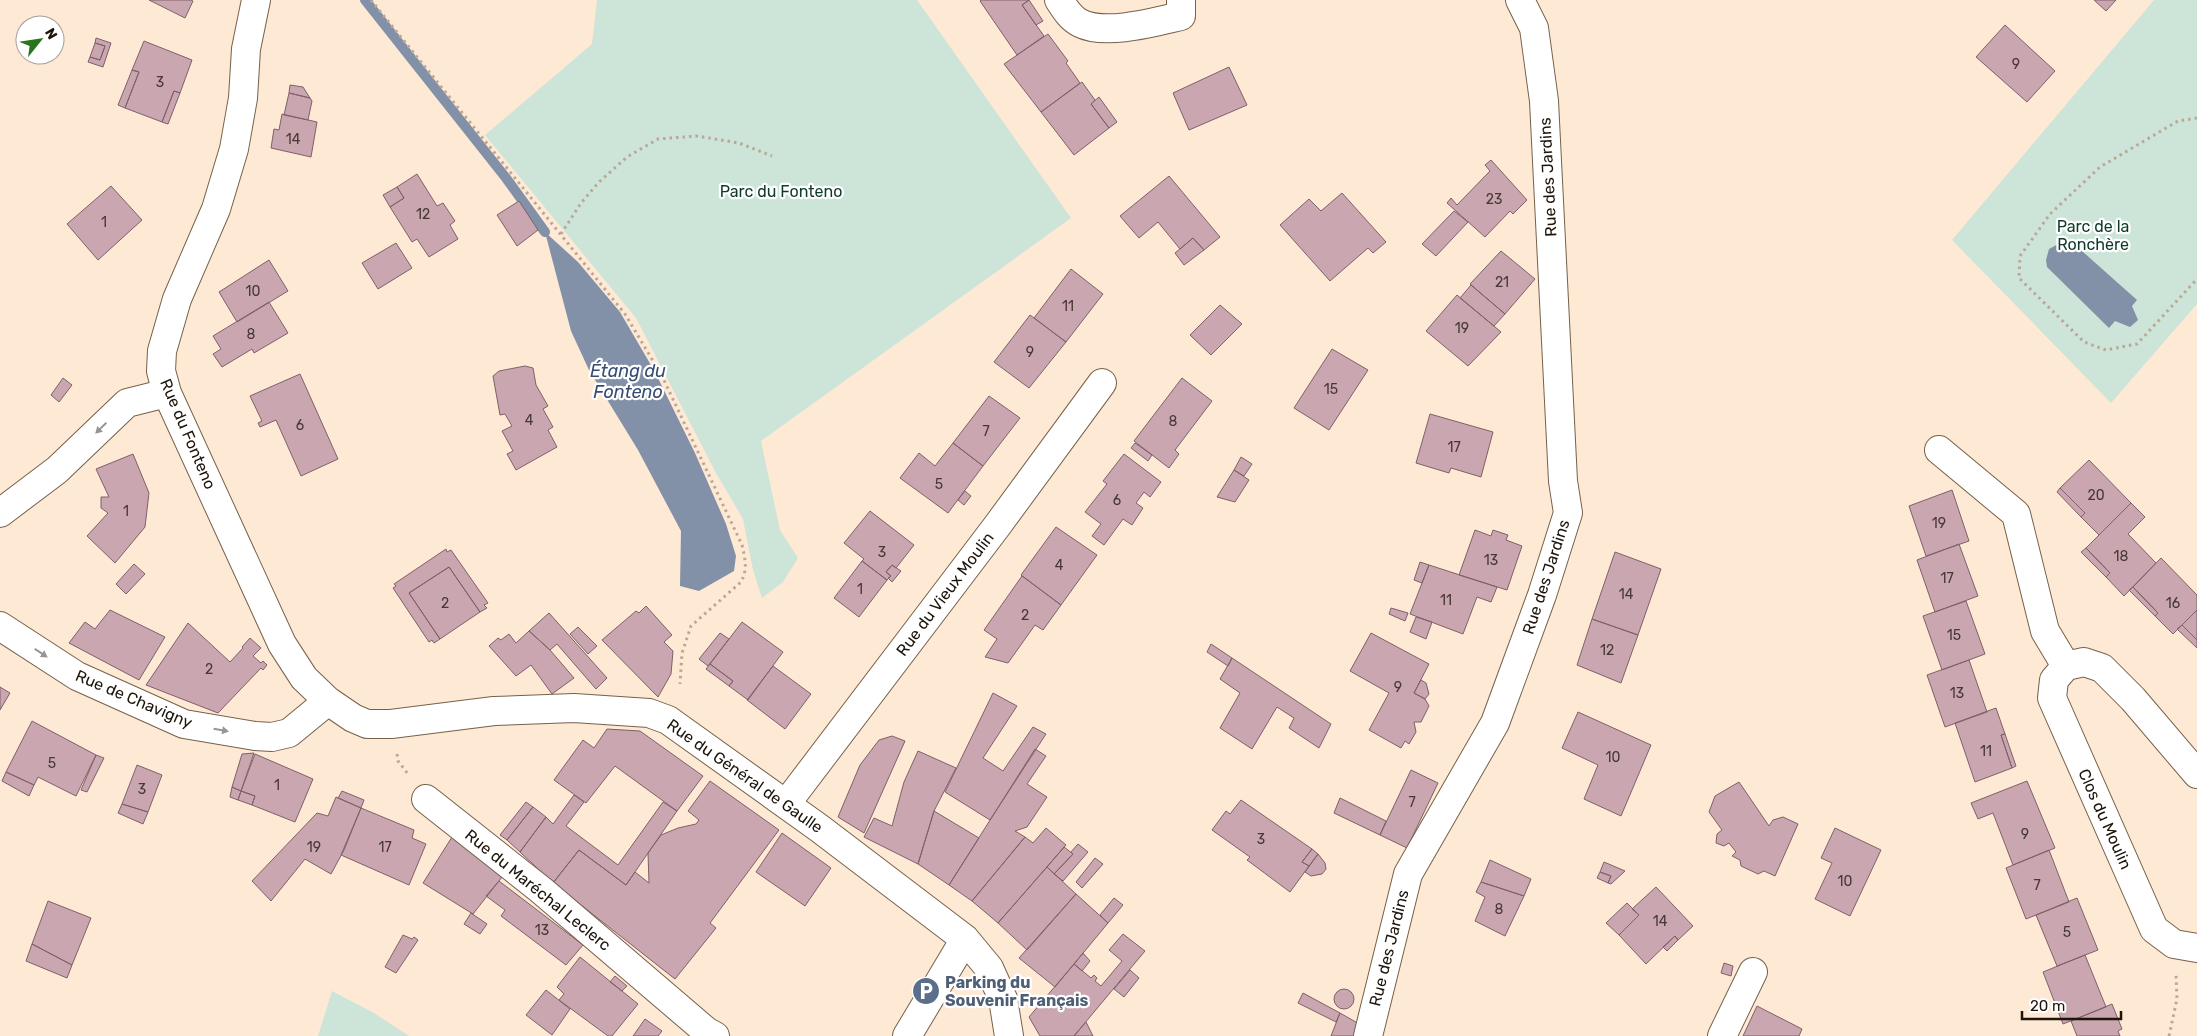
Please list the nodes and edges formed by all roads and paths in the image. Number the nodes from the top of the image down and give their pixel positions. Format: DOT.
graph roads {
  1 [pos="256,0"];
  2 [pos="371,0"];
  3 [pos="1059,0"];
  4 [pos="1520,0"];
  5 [pos="1181,8"];
  6 [pos="2197,118"];
  7 [pos="772,156"];
  8 [pos="560,234"];
  9 [pos="2197,279"];
  10 [pos="1102,383"];
  11 [pos="167,394"];
  12 [pos="1938,450"];
  13 [pos="0,513"];
  14 [pos="0,626"];
  15 [pos="2066,666"];
  16 [pos="680,684"];
  17 [pos="328,700"];
  18 [pos="391,724"];
  19 [pos="2197,774"];
  20 [pos="426,799"];
  21 [pos="786,804"];
  22 [pos="965,939"];
  23 [pos="2186,946"];
  24 [pos="1753,972"];
  25 [pos="715,1036"];
  26 [pos="908,1036"];
  27 [pos="1009,1036"];
  28 [pos="1368,1036"];
  29 [pos="1722,1036"];
  30 [pos="2169,1036"];
  1 -- 11 [label="street, Rue du Fonteno"];
  2 -- 8 [label="path"];
  3 -- 5 [label="street"];
  4 -- 28 [label="street, Rue des Jardins"];
  6 -- 9 [label="path"];
  7 -- 8 [label="path"];
  8 -- 16 [label="path"];
  10 -- 21 [label="street, Rue du Vieux Moulin"];
  11 -- 13 [label="street, one-way"];
  11 -- 17 [label="street, Rue du Fonteno"];
  12 -- 15 [label="street"];
  14 -- 17 [label="street, Rue de Chavigny, one-way"];
  15 -- 19 [label="street"];
  15 -- 23 [label="street, Clos du Moulin"];
  17 -- 18 [label="street, Rue du Général de Gaulle"];
  18 -- 20 [label="path"];
  18 -- 21 [label="street, Rue du Général de Gaulle"];
  20 -- 25 [label="street, Rue du Maréchal Leclerc"];
  21 -- 22 [label="street, Rue du Général de Gaulle"];
  22 -- 26 [label="street"];
  22 -- 27 [label="street, Rue du Général de Gaulle"];
  23 -- 30 [label="path"];
  24 -- 29 [label="street"];
}
